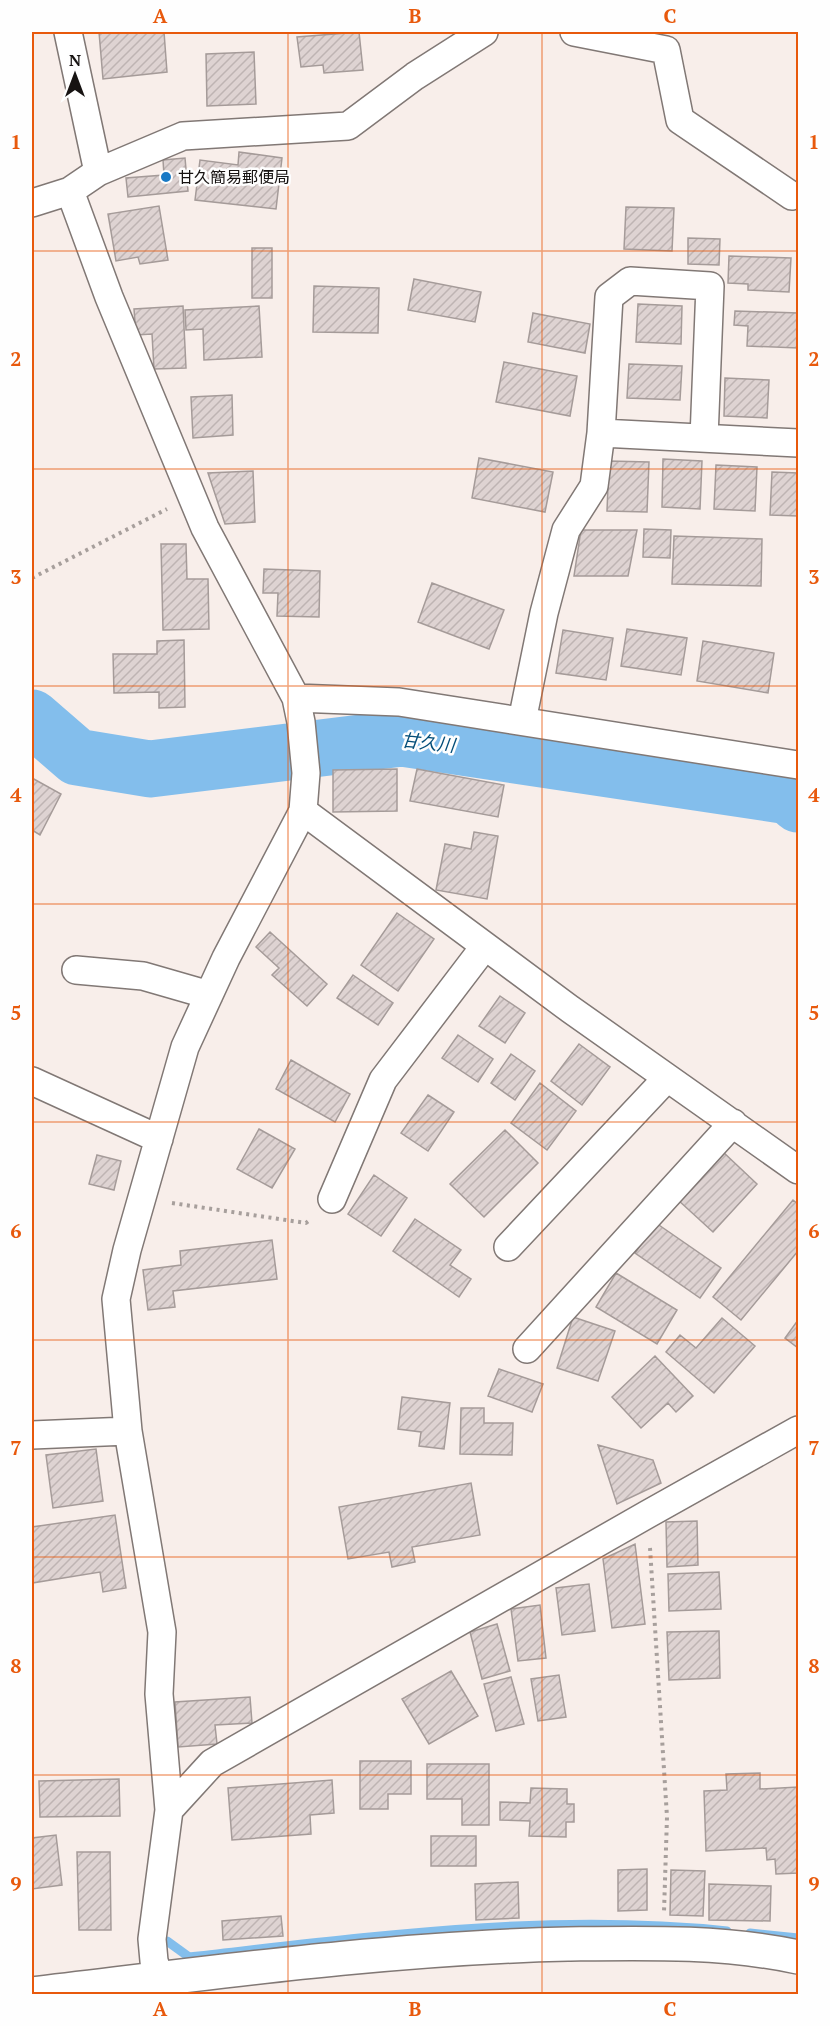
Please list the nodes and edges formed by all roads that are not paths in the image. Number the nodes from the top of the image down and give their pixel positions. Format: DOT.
graph roads {
  1 [pos="68,32"];
  2 [pos="484,32"];
  3 [pos="574,32"];
  4 [pos="98,172"];
  5 [pos="70,191"];
  6 [pos="792,196"];
  7 [pos="32,203"];
  8 [pos="602,433"];
  9 [pos="704,438"];
  10 [pos="798,443"];
  11 [pos="298,710"];
  12 [pos="522,721"];
  13 [pos="798,765"];
  14 [pos="303,812"];
  15 [pos="485,946"];
  16 [pos="76,970"];
  17 [pos="209,995"];
  18 [pos="667,1078"];
  19 [pos="32,1081"];
  20 [pos="733,1123"];
  21 [pos="159,1139"];
  22 [pos="798,1170"];
  23 [pos="332,1198"];
  24 [pos="508,1247"];
  25 [pos="527,1349"];
  26 [pos="798,1430"];
  27 [pos="128,1431"];
  28 [pos="32,1435"];
  29 [pos="169,1810"];
  30 [pos="798,1957"];
  31 [pos="160,1979"];
  32 [pos="32,1994"];
  1 -- 4 [label="street"];
  2 -- 4 [label="street"];
  3 -- 6 [label="street"];
  4 -- 5 [label="street"];
  5 -- 7 [label="street"];
  5 -- 11 [label="street"];
  8 -- 9 [label="street"];
  8 -- 9 [label="street"];
  8 -- 12 [label="street"];
  9 -- 10 [label="street"];
  11 -- 12 [label="street"];
  11 -- 14 [label="street"];
  12 -- 13 [label="street"];
  14 -- 15 [label="street"];
  14 -- 17 [label="street"];
  15 -- 18 [label="street"];
  15 -- 23 [label="street"];
  16 -- 17 [label="street"];
  17 -- 21 [label="street"];
  18 -- 20 [label="street"];
  18 -- 24 [label="street"];
  19 -- 21 [label="street"];
  20 -- 22 [label="street"];
  20 -- 25 [label="street"];
  21 -- 27 [label="street"];
  26 -- 29 [label="street"];
  27 -- 28 [label="street"];
  27 -- 29 [label="street"];
  29 -- 31 [label="street"];
  30 -- 31 [label="street"];
  31 -- 32 [label="street"];
}
